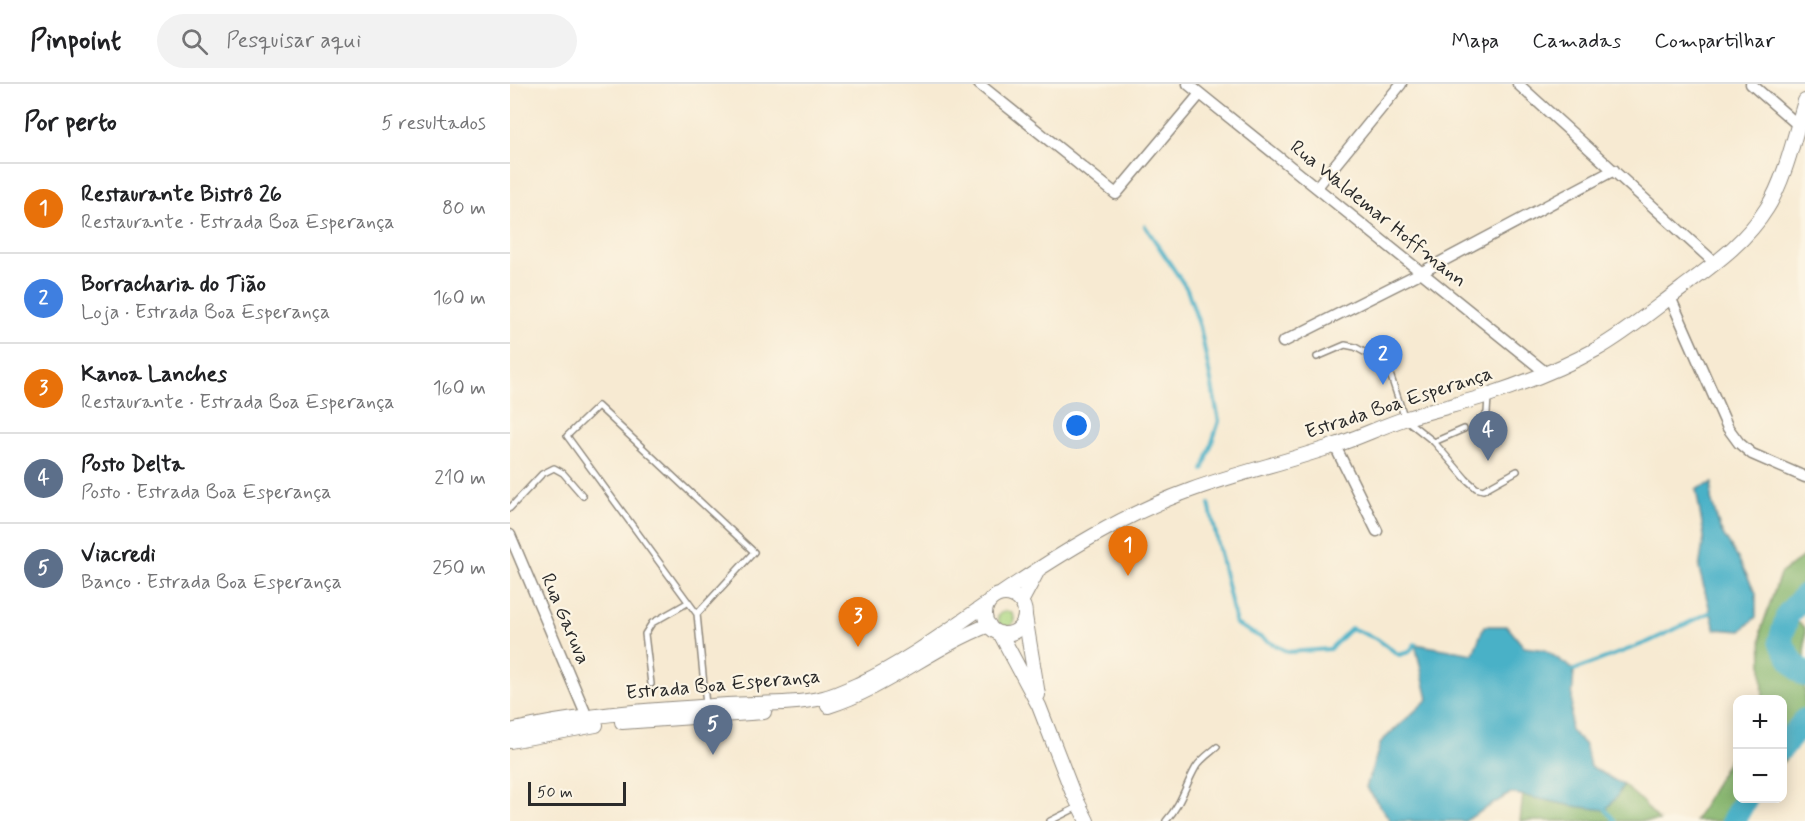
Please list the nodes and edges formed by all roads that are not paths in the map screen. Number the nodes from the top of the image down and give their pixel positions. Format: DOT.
graph roads {
  1 [pos="979,84"];
  2 [pos="1188,84"];
  3 [pos="1401,84"];
  4 [pos="1518,84"];
  5 [pos="1751,84"];
  6 [pos="1200,94"];
  7 [pos="1805,101"];
  8 [pos="1798,125"];
  9 [pos="1614,170"];
  10 [pos="1317,187"];
  11 [pos="1716,263"];
  12 [pos="1422,272"];
  13 [pos="1670,297"];
  14 [pos="1283,342"];
  15 [pos="1317,357"];
  16 [pos="1545,372"];
  17 [pos="1488,395"];
  18 [pos="1483,418"];
  19 [pos="1405,419"];
  20 [pos="1464,429"];
  21 [pos="1434,442"];
  22 [pos="1335,446"];
  23 [pos="1517,471"];
  24 [pos="1805,477"];
  25 [pos="583,496"];
  26 [pos="510,508"];
  27 [pos="1377,531"];
  28 [pos="510,535"];
  29 [pos="1039,568"];
  30 [pos="1001,594"];
  31 [pos="689,602"];
  32 [pos="1021,602"];
  33 [pos="988,603"];
  34 [pos="698,614"];
  35 [pos="1025,616"];
  36 [pos="995,629"];
  37 [pos="651,684"];
  38 [pos="706,706"];
  39 [pos="1039,706"];
  40 [pos="587,717"];
  41 [pos="510,731"];
  42 [pos="510,741"];
  43 [pos="1217,747"];
  44 [pos="1079,806"];
  45 [pos="1050,821"];
  46 [pos="1087,821"];
  47 [pos="1166,821"];
  1 -- 6 [label="street"];
  2 -- 6 [label="street, Rua Waldemar Hoffmann"];
  3 -- 10 [label="street"];
  4 -- 9 [label="street"];
  5 -- 8 [label="street"];
  6 -- 10 [label="street, Rua Waldemar Hoffmann"];
  7 -- 8 [label="street, Estrada Boa Esperança"];
  8 -- 11 [label="street, Estrada Boa Esperança"];
  9 -- 11 [label="street"];
  9 -- 12 [label="street"];
  10 -- 12 [label="street, Rua Waldemar Hoffmann"];
  11 -- 13 [label="street, Estrada Boa Esperança"];
  12 -- 14 [label="street"];
  12 -- 16 [label="street, Rua Waldemar Hoffmann"];
  13 -- 16 [label="street, Estrada Boa Esperança"];
  13 -- 24 [label="street"];
  15 -- 19 [label="lane"];
  16 -- 17 [label="street, Estrada Boa Esperança"];
  17 -- 18 [label="lane"];
  17 -- 19 [label="street, Estrada Boa Esperança"];
  19 -- 21 [label="lane"];
  19 -- 22 [label="street, Estrada Boa Esperança"];
  20 -- 21 [label="lane"];
  21 -- 23 [label="lane"];
  22 -- 27 [label="street"];
  22 -- 29 [label="street, Estrada Boa Esperança"];
  25 -- 26 [label="lane"];
  28 -- 40 [label="street, Rua Garuva"];
  29 -- 30 [label="street, Estrada Boa Esperança"];
  29 -- 32 [label="street"];
  30 -- 32 [label="street"];
  30 -- 33 [label="street"];
  31 -- 34 [label="lane"];
  31 -- 34 [label="lane"];
  31 -- 37 [label="lane"];
  32 -- 35 [label="street"];
  33 -- 36 [label="street"];
  33 -- 38 [label="street, Estrada Boa Esperança"];
  34 -- 38 [label="lane"];
  35 -- 36 [label="street"];
  35 -- 39 [label="street"];
  36 -- 39 [label="street"];
  36 -- 42 [label="street, Estrada Boa Esperança"];
  38 -- 40 [label="street, Estrada Boa Esperança"];
  39 -- 44 [label="street"];
  40 -- 41 [label="street, Estrada Boa Esperança"];
  43 -- 47 [label="lane"];
  44 -- 45 [label="lane"];
  44 -- 46 [label="street"];
}
